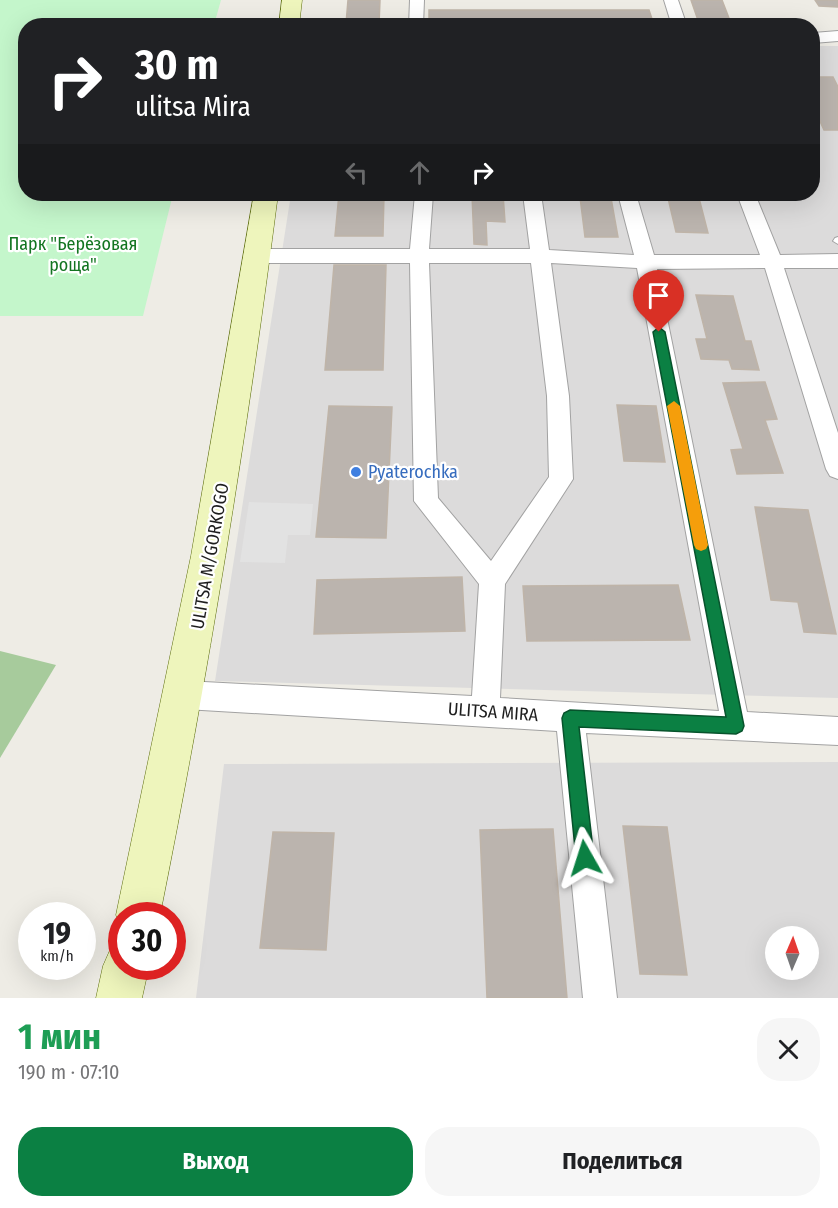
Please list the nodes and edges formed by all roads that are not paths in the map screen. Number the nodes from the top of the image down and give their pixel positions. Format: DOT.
graph roads {
  1 [pos="292,0"];
  2 [pos="417,0"];
  3 [pos="671,0"];
  4 [pos="290,18"];
  5 [pos="416,18"];
  6 [pos="677,18"];
  7 [pos="838,36"];
  8 [pos="820,37"];
  9 [pos="265,201"];
  10 [pos="423,201"];
  11 [pos="533,201"];
  12 [pos="629,201"];
  13 [pos="749,201"];
  14 [pos="419,254"];
  15 [pos="257,255"];
  16 [pos="541,256"];
  17 [pos="772,260"];
  18 [pos="838,261"];
  19 [pos="646,262"];
  20 [pos="838,469"];
  21 [pos="492,581"];
  22 [pos="185,695"];
  23 [pos="485,711"];
  24 [pos="570,718"];
  25 [pos="736,726"];
  26 [pos="838,731"];
  27 [pos="141,902"];
  28 [pos="123,980"];
  29 [pos="119,998"];
  30 [pos="600,998"];
  1 -- 4 [label="main road"];
  2 -- 5 [label="street"];
  3 -- 6 [label="street"];
  7 -- 8 [label="street"];
  9 -- 15 [label="main road, ULITSA M/GORKOGO"];
  10 -- 14 [label="street"];
  11 -- 16 [label="street"];
  12 -- 19 [label="street"];
  13 -- 17 [label="street"];
  14 -- 15 [label="street"];
  14 -- 16 [label="street"];
  14 -- 21 [label="street"];
  15 -- 22 [label="main road, ULITSA M/GORKOGO"];
  16 -- 19 [label="street"];
  16 -- 21 [label="street"];
  17 -- 18 [label="street"];
  17 -- 19 [label="street"];
  17 -- 20 [label="street"];
  19 -- 25 [label="street"];
  21 -- 23 [label="street"];
  22 -- 23 [label="street, ULITSA MIRA"];
  22 -- 27 [label="main road, ULITSA M/GORKOGO"];
  23 -- 24 [label="street, ULITSA MIRA"];
  24 -- 25 [label="street, ULITSA MIRA"];
  24 -- 30 [label="street"];
  25 -- 26 [label="street, ULITSA MIRA"];
  28 -- 29 [label="main road"];
}
